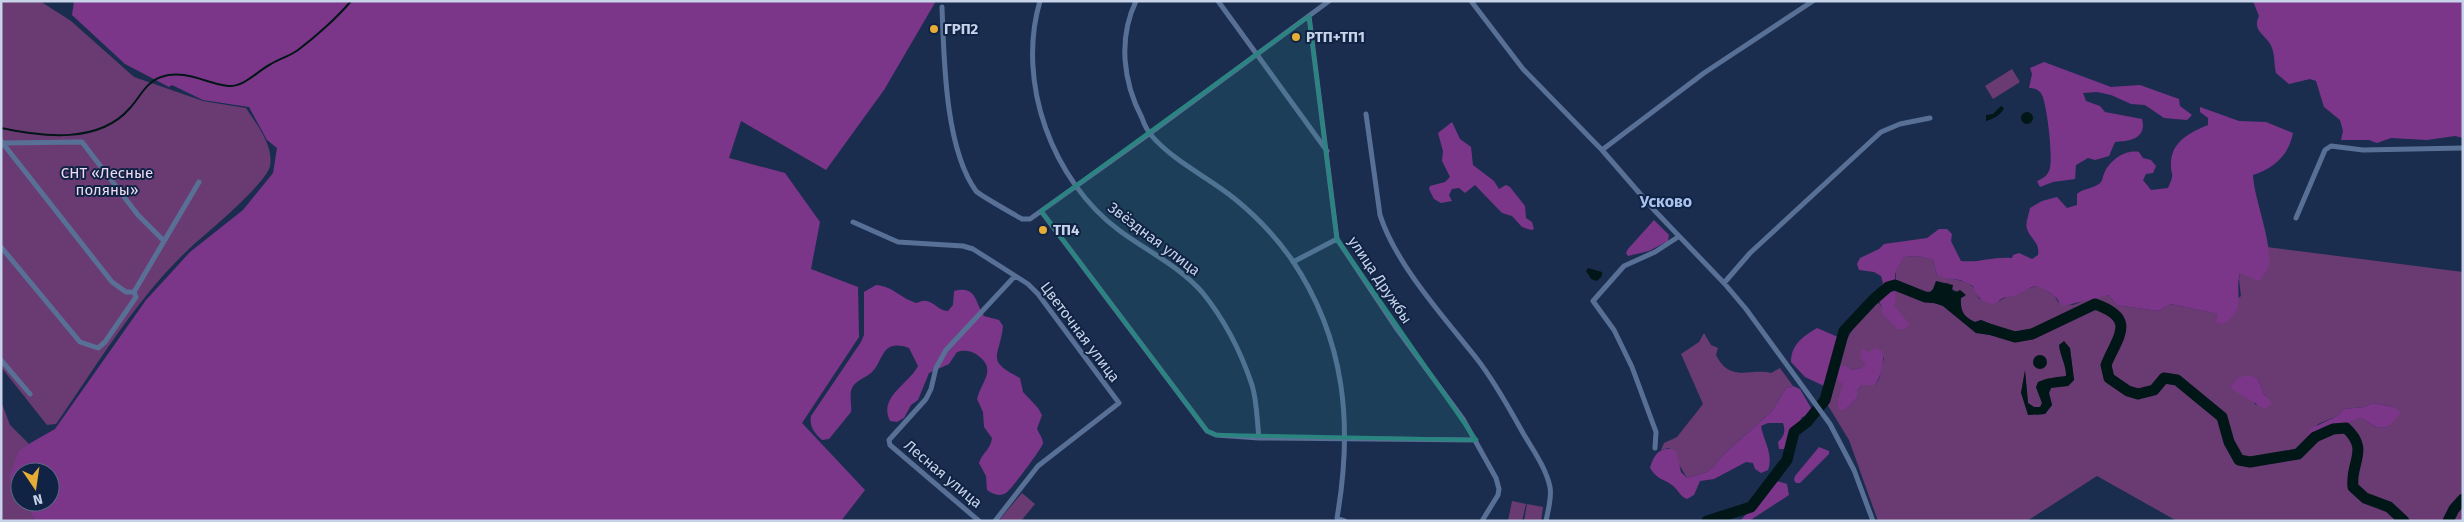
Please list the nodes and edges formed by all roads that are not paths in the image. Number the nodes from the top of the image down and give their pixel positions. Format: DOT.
graph roads {
  1 [pos="1040,1"];
  2 [pos="1136,1"];
  3 [pos="1218,1"];
  4 [pos="1329,1"];
  5 [pos="1471,1"];
  6 [pos="1813,1"];
  7 [pos="942,7"];
  8 [pos="1309,16"];
  9 [pos="1257,54"];
  10 [pos="1366,114"];
  11 [pos="1930,118"];
  12 [pos="1150,134"];
  13 [pos="3,142"];
  14 [pos="2463,148"];
  15 [pos="1602,150"];
  16 [pos="1327,151"];
  17 [pos="199,182"];
  18 [pos="1075,185"];
  19 [pos="1041,211"];
  20 [pos="2296,218"];
  21 [pos="853,222"];
  22 [pos="1678,237"];
  23 [pos="1338,239"];
  24 [pos="164,241"];
  25 [pos="1,247"];
  26 [pos="1293,262"];
  27 [pos="1015,276"];
  28 [pos="1724,283"];
  29 [pos="134,292"];
  30 [pos="1,360"];
  31 [pos="30,394"];
  32 [pos="1259,438"];
  33 [pos="1345,440"];
  34 [pos="1476,440"];
  35 [pos="1655,448"];
  36 [pos="979,521"];
  37 [pos="995,521"];
  38 [pos="1345,521"];
  39 [pos="1482,521"];
  40 [pos="1546,521"];
  41 [pos="1873,521"];
  1 -- 18 [label="street, Звёздная улица"];
  2 -- 12 [label="street"];
  3 -- 9 [label="street"];
  4 -- 8 [label="street"];
  5 -- 15 [label="street"];
  6 -- 15 [label="street"];
  7 -- 19 [label="street"];
  8 -- 9 [label="street"];
  8 -- 16 [label="street, улица Дружбы"];
  9 -- 12 [label="street"];
  9 -- 16 [label="street"];
  10 -- 40 [label="street"];
  11 -- 28 [label="street"];
  12 -- 18 [label="street"];
  12 -- 26 [label="street"];
  13 -- 24 [label="street"];
  13 -- 29 [label="street"];
  14 -- 20 [label="street"];
  15 -- 22 [label="street"];
  16 -- 23 [label="street, улица Дружбы"];
  17 -- 24 [label="street"];
  18 -- 19 [label="street"];
  18 -- 32 [label="street, Звёздная улица"];
  19 -- 32 [label="street"];
  21 -- 27 [label="street, Цветочная улица"];
  22 -- 28 [label="street"];
  22 -- 35 [label="street"];
  23 -- 26 [label="street"];
  23 -- 34 [label="street, улица Дружбы"];
  24 -- 29 [label="street"];
  25 -- 29 [label="street"];
  26 -- 33 [label="street"];
  27 -- 36 [label="street, Лесная улица"];
  27 -- 37 [label="street, Цветочная улица"];
  28 -- 41 [label="street"];
  30 -- 31 [label="street"];
  32 -- 33 [label="street"];
  33 -- 34 [label="street"];
  33 -- 38 [label="street"];
  34 -- 39 [label="street, улица Дружбы"];
}
